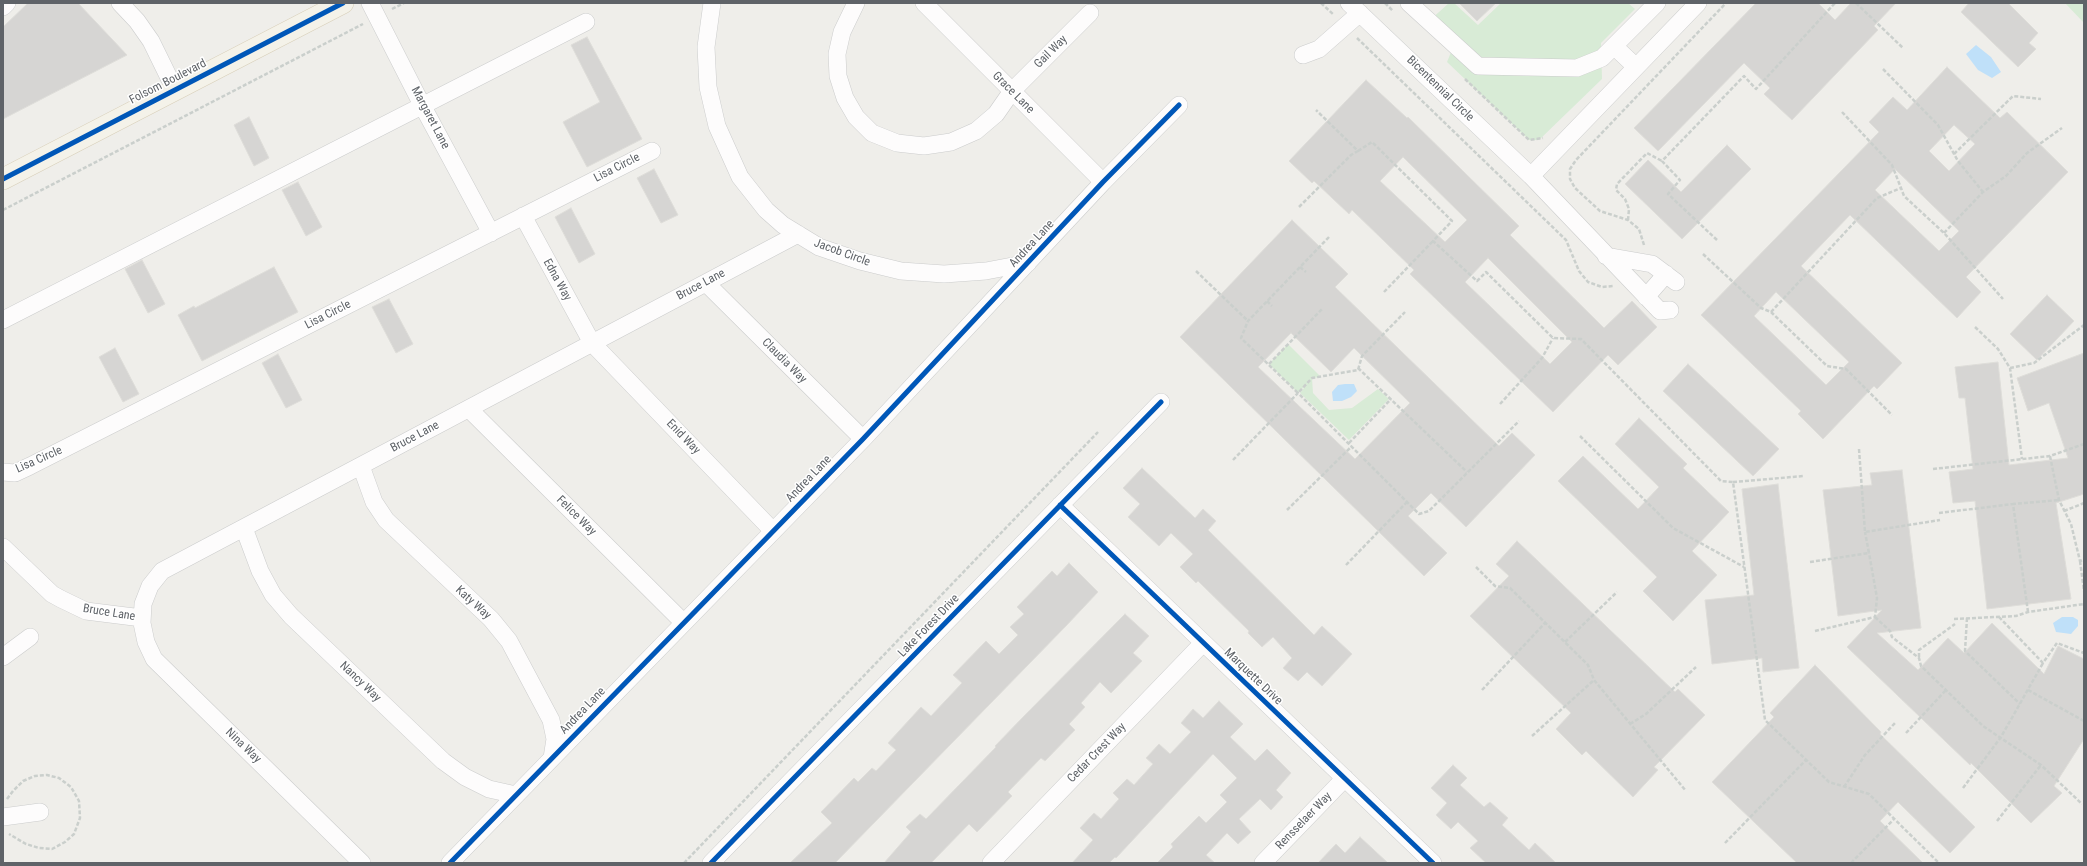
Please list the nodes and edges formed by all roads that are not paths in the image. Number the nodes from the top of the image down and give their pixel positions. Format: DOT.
graph roads {
  1 [pos="7,3"];
  2 [pos="120,3"];
  3 [pos="343,3"];
  4 [pos="712,3"];
  5 [pos="856,3"];
  6 [pos="924,3"];
  7 [pos="1409,3"];
  8 [pos="1657,3"];
  9 [pos="1698,3"];
  10 [pos="3,7"];
  11 [pos="1355,8"];
  12 [pos="373,10"];
  13 [pos="1090,13"];
  14 [pos="586,22"];
  15 [pos="1614,46"];
  16 [pos="1303,55"];
  17 [pos="1636,67"];
  18 [pos="175,90"];
  19 [pos="1012,91"];
  20 [pos="422,105"];
  21 [pos="1179,105"];
  22 [pos="652,151"];
  23 [pos="1530,176"];
  24 [pos="3,179"];
  25 [pos="1103,182"];
  26 [pos="523,216"];
  27 [pos="491,232"];
  28 [pos="798,234"];
  29 [pos="1606,256"];
  30 [pos="1028,263"];
  31 [pos="706,283"];
  32 [pos="1646,297"];
  33 [pos="1670,310"];
  34 [pos="3,320"];
  35 [pos="592,343"];
  36 [pos="1161,402"];
  37 [pos="469,409"];
  38 [pos="863,439"];
  39 [pos="361,466"];
  40 [pos="3,472"];
  41 [pos="1060,505"];
  42 [pos="244,528"];
  43 [pos="773,531"];
  44 [pos="3,547"];
  45 [pos="142,618"];
  46 [pos="684,623"];
  47 [pos="30,637"];
  48 [pos="1203,643"];
  49 [pos="3,657"];
  50 [pos="552,758"];
  51 [pos="1344,778"];
  52 [pos="516,795"];
  53 [pos="40,812"];
  54 [pos="3,817"];
  55 [pos="362,863"];
  56 [pos="450,863"];
  57 [pos="711,863"];
  58 [pos="991,863"];
  59 [pos="1263,863"];
  60 [pos="1433,863"];
  1 -- 10 [label="street"];
  2 -- 18 [label="street"];
  3 -- 18 [label="main road, Folsom Boulevard"];
  4 -- 28 [label="street, Jacob Circle"];
  5 -- 19 [label="street, Gail Way"];
  6 -- 19 [label="street, Grace Lane"];
  7 -- 15 [label="street"];
  8 -- 15 [label="street"];
  9 -- 17 [label="street"];
  11 -- 16 [label="street"];
  11 -- 23 [label="street, Bicentennial Circle"];
  12 -- 20 [label="street, Margaret Lane"];
  13 -- 19 [label="street, Gail Way"];
  14 -- 20 [label="street"];
  15 -- 17 [label="street"];
  17 -- 23 [label="street"];
  18 -- 24 [label="main road, Folsom Boulevard"];
  19 -- 25 [label="street, Grace Lane"];
  20 -- 27 [label="street, Margaret Lane"];
  20 -- 34 [label="street"];
  21 -- 25 [label="street, Andrea Lane"];
  22 -- 26 [label="street, Lisa Circle"];
  23 -- 29 [label="street, Bicentennial Circle"];
  25 -- 30 [label="street, Andrea Lane"];
  26 -- 27 [label="street, Lisa Circle"];
  26 -- 35 [label="street, Edna Way"];
  27 -- 40 [label="street, Lisa Circle"];
  28 -- 30 [label="street, Jacob Circle"];
  28 -- 31 [label="street, Bruce Lane"];
  29 -- 32 [label="street, Bicentennial Circle"];
  29 -- 32 [label="street"];
  30 -- 38 [label="street, Andrea Lane"];
  31 -- 35 [label="street, Bruce Lane"];
  31 -- 38 [label="street, Claudia Way"];
  32 -- 33 [label="street, Bicentennial Circle"];
  35 -- 37 [label="street, Bruce Lane"];
  35 -- 43 [label="street, Enid Way"];
  36 -- 41 [label="street, Lake Forest Drive"];
  37 -- 39 [label="street, Bruce Lane"];
  37 -- 46 [label="street, Felice Way"];
  38 -- 43 [label="street, Andrea Lane"];
  39 -- 42 [label="street, Bruce Lane"];
  39 -- 50 [label="street, Katy Way"];
  41 -- 48 [label="street, Marquette Drive"];
  41 -- 57 [label="street, Lake Forest Drive"];
  42 -- 45 [label="street, Bruce Lane"];
  42 -- 52 [label="street, Nancy Way"];
  43 -- 46 [label="street, Andrea Lane"];
  44 -- 45 [label="street, Bruce Lane"];
  45 -- 55 [label="street, Nina Way"];
  46 -- 50 [label="street, Andrea Lane"];
  47 -- 49 [label="street"];
  48 -- 51 [label="street, Marquette Drive"];
  48 -- 58 [label="street, Cedar Crest Way"];
  50 -- 52 [label="street, Andrea Lane"];
  51 -- 59 [label="street, Rensselaer Way"];
  51 -- 60 [label="street, Marquette Drive"];
  52 -- 56 [label="street, Andrea Lane"];
  53 -- 54 [label="street"];
}
